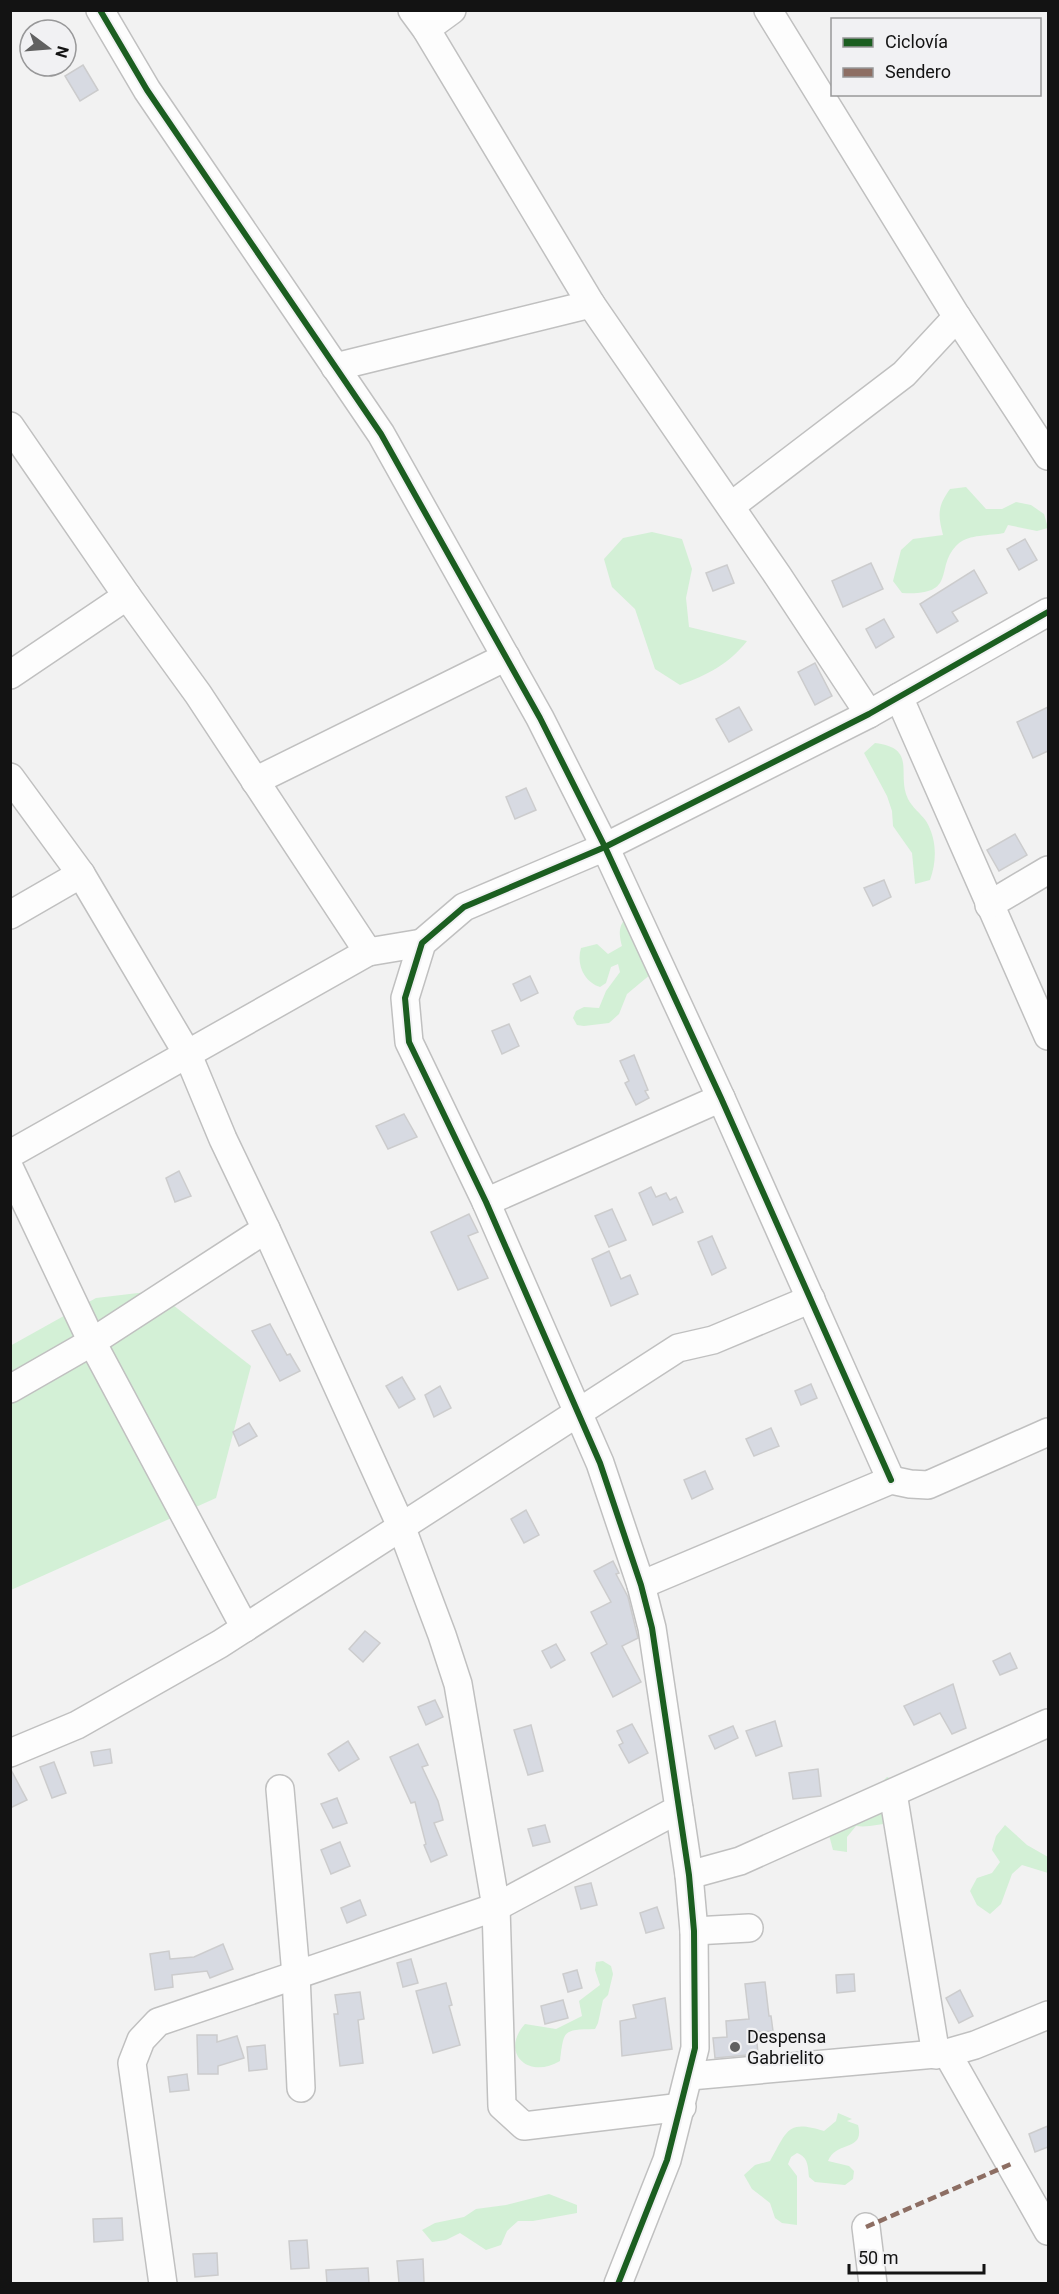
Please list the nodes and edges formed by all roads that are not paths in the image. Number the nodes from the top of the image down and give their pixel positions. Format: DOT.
graph roads {
  1 [pos="100,10"];
  2 [pos="452,10"];
  3 [pos="768,10"];
  4 [pos="419,20"];
  5 [pos="591,304"];
  6 [pos="957,317"];
  7 [pos="335,367"];
  8 [pos="10,426"];
  9 [pos="1048,456"];
  10 [pos="730,506"];
  11 [pos="127,596"];
  12 [pos="1048,612"];
  13 [pos="506,657"];
  14 [pos="10,675"];
  15 [pos="899,697"];
  16 [pos="869,714"];
  17 [pos="10,777"];
  18 [pos="255,781"];
  19 [pos="605,847"];
  20 [pos="1048,870"];
  21 [pos="81,873"];
  22 [pos="989,905"];
  23 [pos="10,915"];
  24 [pos="422,943"];
  25 [pos="368,952"];
  26 [pos="1048,1036"];
  27 [pos="188,1055"];
  28 [pos="721,1098"];
  29 [pos="10,1154"];
  30 [pos="10,1169"];
  31 [pos="486,1202"];
  32 [pos="266,1229"];
  33 [pos="811,1299"];
  34 [pos="92,1342"];
  35 [pos="10,1389"];
  36 [pos="579,1413"];
  37 [pos="1046,1441"];
  38 [pos="891,1480"];
  39 [pos="401,1526"];
  40 [pos="641,1585"];
  41 [pos="245,1628"];
  42 [pos="1048,1723"];
  43 [pos="10,1753"];
  44 [pos="280,1789"];
  45 [pos="893,1793"];
  46 [pos="679,1809"];
  47 [pos="689,1875"];
  48 [pos="496,1907"];
  49 [pos="749,1928"];
  50 [pos="694,1931"];
  51 [pos="296,1975"];
  52 [pos="1048,2015"];
  53 [pos="941,2054"];
  54 [pos="690,2076"];
  55 [pos="301,2088"];
  56 [pos="682,2107"];
  57 [pos="866,2227"];
  58 [pos="1048,2231"];
  59 [pos="163,2283"];
  60 [pos="618,2283"];
  61 [pos="873,2283"];
  1 -- 7 [label="street"];
  2 -- 4 [label="street"];
  3 -- 6 [label="street"];
  4 -- 5 [label="street"];
  5 -- 7 [label="street"];
  5 -- 10 [label="street"];
  6 -- 9 [label="street"];
  6 -- 10 [label="street"];
  7 -- 13 [label="street"];
  8 -- 11 [label="street"];
  10 -- 16 [label="street"];
  11 -- 14 [label="street"];
  11 -- 18 [label="street"];
  12 -- 15 [label="street"];
  13 -- 18 [label="street"];
  13 -- 19 [label="street"];
  15 -- 16 [label="street"];
  15 -- 22 [label="street"];
  16 -- 19 [label="street"];
  17 -- 21 [label="street"];
  18 -- 25 [label="street"];
  19 -- 24 [label="street"];
  19 -- 28 [label="street"];
  20 -- 22 [label="street"];
  21 -- 23 [label="street"];
  21 -- 27 [label="street"];
  22 -- 26 [label="street"];
  24 -- 25 [label="street"];
  24 -- 31 [label="street"];
  25 -- 27 [label="street"];
  27 -- 29 [label="street"];
  27 -- 32 [label="street"];
  28 -- 31 [label="street"];
  28 -- 33 [label="street"];
  30 -- 34 [label="street"];
  31 -- 36 [label="street"];
  32 -- 34 [label="street"];
  32 -- 39 [label="street"];
  33 -- 36 [label="street"];
  33 -- 38 [label="street"];
  34 -- 35 [label="street"];
  34 -- 41 [label="street"];
  36 -- 39 [label="street"];
  36 -- 40 [label="street"];
  37 -- 38 [label="street"];
  38 -- 40 [label="street"];
  39 -- 41 [label="street"];
  39 -- 48 [label="street"];
  40 -- 46 [label="street"];
  41 -- 43 [label="street"];
  42 -- 45 [label="street"];
  44 -- 51 [label="street"];
  45 -- 47 [label="street"];
  45 -- 53 [label="street"];
  46 -- 47 [label="street"];
  46 -- 48 [label="street"];
  47 -- 50 [label="street"];
  48 -- 51 [label="street"];
  48 -- 56 [label="street"];
  49 -- 50 [label="street"];
  50 -- 54 [label="street"];
  51 -- 55 [label="street"];
  51 -- 59 [label="street"];
  52 -- 53 [label="street"];
  53 -- 54 [label="street"];
  53 -- 58 [label="street"];
  54 -- 56 [label="street"];
  56 -- 60 [label="street"];
  57 -- 61 [label="street"];
}
